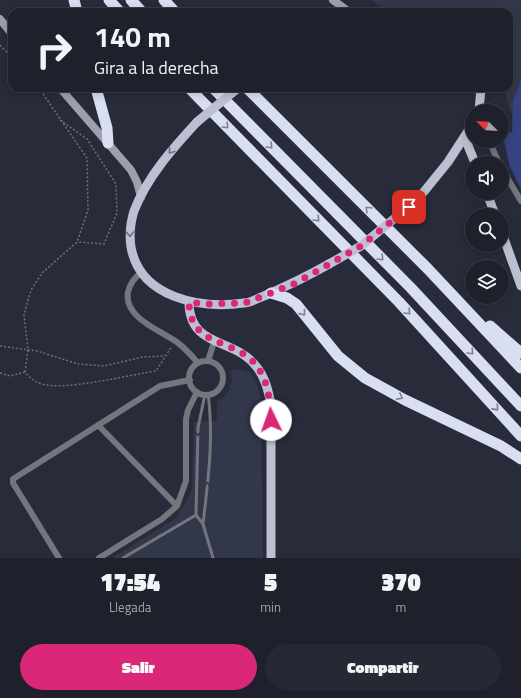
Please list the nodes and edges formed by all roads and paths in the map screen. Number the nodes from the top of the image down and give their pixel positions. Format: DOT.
graph roads {
  1 [pos="109,0"];
  2 [pos="131,0"];
  3 [pos="164,0"];
  4 [pos="333,0"];
  5 [pos="116,8"];
  6 [pos="138,8"];
  7 [pos="171,8"];
  8 [pos="343,8"];
  9 [pos="0,19"];
  10 [pos="8,29"];
  11 [pos="0,45"];
  12 [pos="8,54"];
  13 [pos="42,92"];
  14 [pos="63,92"];
  15 [pos="97,92"];
  16 [pos="193,92"];
  17 [pos="217,92"];
  18 [pos="233,92"];
  19 [pos="251,92"];
  20 [pos="481,92"];
  21 [pos="480,104"];
  22 [pos="58,118"];
  23 [pos="465,138"];
  24 [pos="108,143"];
  25 [pos="509,181"];
  26 [pos="141,197"];
  27 [pos="521,201"];
  28 [pos="77,242"];
  29 [pos="509,252"];
  30 [pos="428,269"];
  31 [pos="142,272"];
  32 [pos="521,286"];
  33 [pos="271,293"];
  34 [pos="189,302"];
  35 [pos="175,341"];
  36 [pos="214,342"];
  37 [pos="0,346"];
  38 [pos="28,350"];
  39 [pos="521,354"];
  40 [pos="165,356"];
  41 [pos="208,361"];
  42 [pos="198,363"];
  43 [pos="521,368"];
  44 [pos="25,372"];
  45 [pos="0,373"];
  46 [pos="497,379"];
  47 [pos="190,380"];
  48 [pos="197,392"];
  49 [pos="206,394"];
  50 [pos="521,406"];
  51 [pos="521,415"];
  52 [pos="98,425"];
  53 [pos="521,436"];
  54 [pos="521,459"];
  55 [pos="177,506"];
  56 [pos="196,515"];
  57 [pos="203,524"];
  58 [pos="59,558"];
  59 [pos="99,558"];
  60 [pos="123,558"];
  61 [pos="213,558"];
  62 [pos="271,558"];
  1 -- 5 [label="highway"];
  2 -- 6 [label="highway"];
  3 -- 7 [label="highway"];
  4 -- 8 [label="street"];
  9 -- 10 [label="street"];
  11 -- 12 [label="path"];
  13 -- 22 [label="path"];
  14 -- 24 [label="street"];
  15 -- 24 [label="highway"];
  16 -- 53 [label="highway, one-way"];
  17 -- 46 [label="highway, one-way"];
  18 -- 26 [label="main road, one-way, bridge"];
  30 -- 19 [label="highway, one-way"];
  20 -- 21 [label="main road"];
  22 -- 28 [label="path"];
  22 -- 28 [label="path"];
  23 -- 33 [label="main road, bridge"];
  24 -- 26 [label="street"];
  25 -- 27 [label="street"];
  26 -- 31 [label="main road, one-way"];
  28 -- 38 [label="path"];
  29 -- 32 [label="main road"];
  30 -- 39 [label="highway"];
  30 -- 43 [label="highway"];
  31 -- 34 [label="main road"];
  31 -- 35 [label="street"];
  33 -- 34 [label="main road"];
  33 -- 54 [label="highway, one-way"];
  34 -- 36 [label="main road"];
  35 -- 40 [label="path"];
  35 -- 42 [label="street"];
  36 -- 41 [label="street"];
  36 -- 62 [label="main road"];
  37 -- 38 [label="path"];
  38 -- 40 [label="path"];
  38 -- 44 [label="path"];
  40 -- 44 [label="path"];
  41 -- 42 [label="street"];
  41 -- 49 [label="street"];
  42 -- 47 [label="street"];
  44 -- 45 [label="path"];
  46 -- 50 [label="highway"];
  46 -- 51 [label="highway"];
  47 -- 48 [label="street"];
  47 -- 52 [label="street"];
  48 -- 49 [label="street"];
  48 -- 55 [label="street"];
  49 -- 56 [label="lane, one-way"];
  57 -- 49 [label="lane, one-way"];
  52 -- 55 [label="street"];
  52 -- 58 [label="street"];
  55 -- 59 [label="street"];
  56 -- 57 [label="lane"];
  56 -- 60 [label="lane"];
  57 -- 61 [label="lane"];
}
